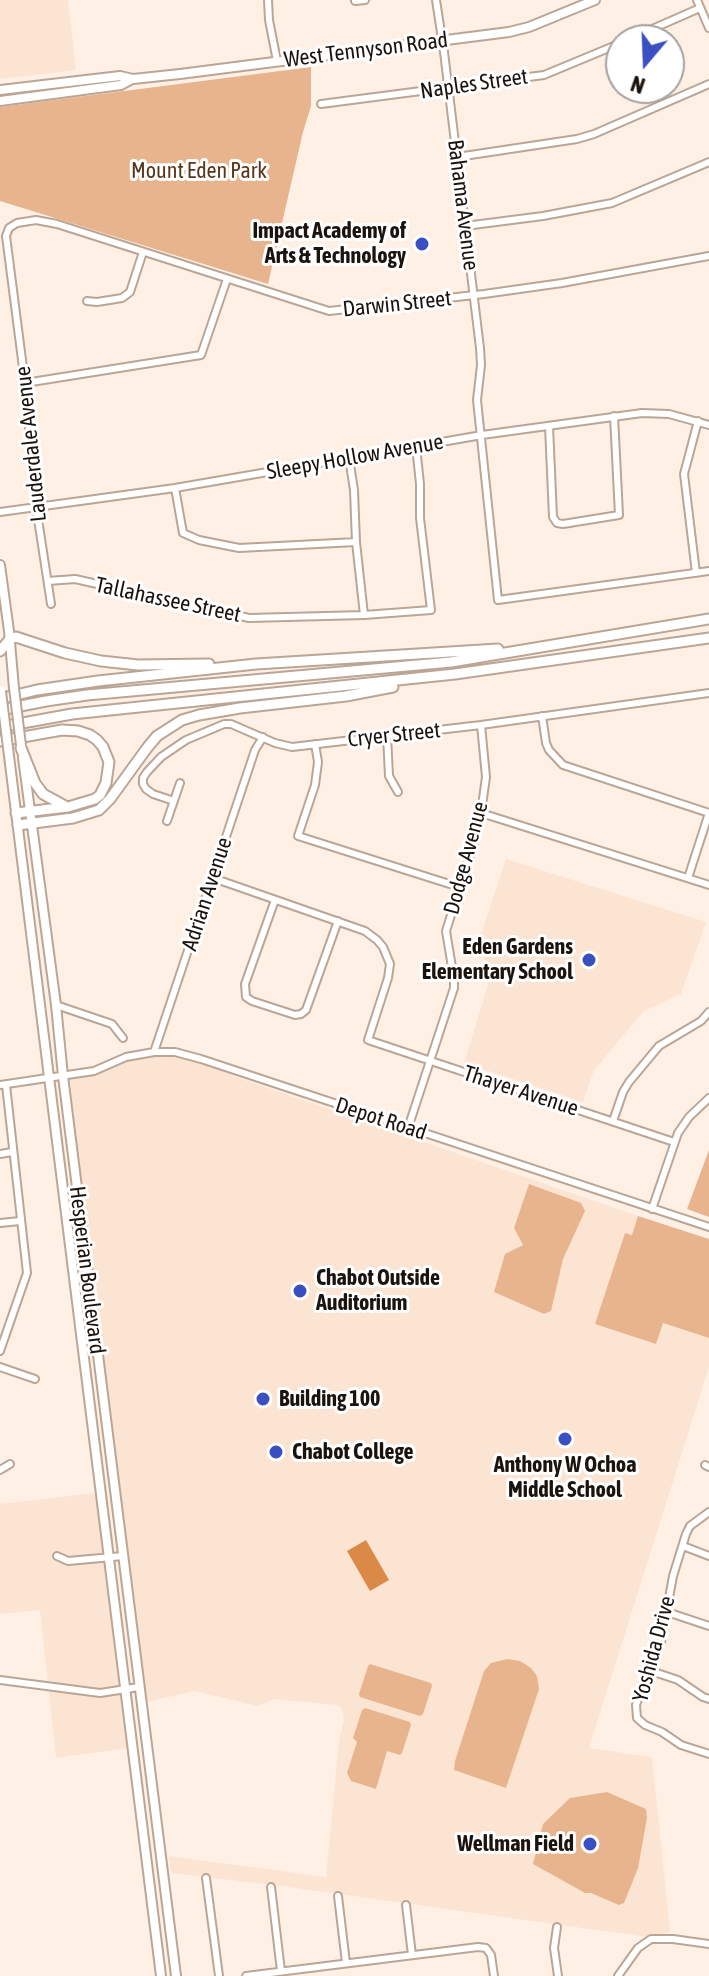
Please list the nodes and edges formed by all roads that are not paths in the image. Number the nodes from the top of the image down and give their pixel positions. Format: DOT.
graph roads {
  1 [pos="268,0"];
  2 [pos="365,0"];
  3 [pos="436,0"];
  4 [pos="595,0"];
  5 [pos="697,0"];
  6 [pos="355,1"];
  7 [pos="700,8"];
  8 [pos="664,24"];
  9 [pos="709,28"];
  10 [pos="442,40"];
  11 [pos="605,50"];
  12 [pos="277,61"];
  13 [pos="133,79"];
  14 [pos="709,84"];
  15 [pos="448,88"];
  16 [pos="0,90"];
  17 [pos="0,101"];
  18 [pos="321,104"];
  19 [pos="457,157"];
  20 [pos="709,162"];
  21 [pos="465,226"];
  22 [pos="6,236"];
  23 [pos="143,252"];
  24 [pos="709,256"];
  25 [pos="227,279"];
  26 [pos="474,295"];
  27 [pos="87,301"];
  28 [pos="25,383"];
  29 [pos="614,416"];
  30 [pos="698,421"];
  31 [pos="709,425"];
  32 [pos="549,426"];
  33 [pos="482,435"];
  34 [pos="416,446"];
  35 [pos="349,458"];
  36 [pos="175,488"];
  37 [pos="36,506"];
  38 [pos="0,512"];
  39 [pos="356,542"];
  40 [pos="0,565"];
  41 [pos="709,571"];
  42 [pos="696,573"];
  43 [pos="48,581"];
  44 [pos="51,604"];
  45 [pos="364,615"];
  46 [pos="709,619"];
  47 [pos="709,638"];
  48 [pos="10,639"];
  49 [pos="570,642"];
  50 [pos="0,651"];
  51 [pos="256,664"];
  52 [pos="455,674"];
  53 [pos="0,684"];
  54 [pos="1,691"];
  55 [pos="709,693"];
  56 [pos="0,699"];
  57 [pos="0,710"];
  58 [pos="542,716"];
  59 [pos="481,725"];
  60 [pos="0,727"];
  61 [pos="387,735"];
  62 [pos="263,737"];
  63 [pos="4,744"];
  64 [pos="315,744"];
  65 [pos="21,747"];
  66 [pos="180,783"];
  67 [pos="398,792"];
  68 [pos="174,801"];
  69 [pos="68,807"];
  70 [pos="31,811"];
  71 [pos="16,813"];
  72 [pos="481,813"];
  73 [pos="709,813"];
  74 [pos="167,821"];
  75 [pos="32,824"];
  76 [pos="18,825"];
  77 [pos="213,878"];
  78 [pos="688,878"];
  79 [pos="709,885"];
  80 [pos="459,887"];
  81 [pos="275,900"];
  82 [pos="338,921"];
  83 [pos="56,1005"];
  84 [pos="709,1012"];
  85 [pos="123,1038"];
  86 [pos="154,1052"];
  87 [pos="431,1061"];
  88 [pos="63,1076"];
  89 [pos="50,1078"];
  90 [pos="3,1085"];
  91 [pos="709,1098"];
  92 [pos="613,1121"];
  93 [pos="408,1128"];
  94 [pos="674,1142"];
  95 [pos="12,1152"];
  96 [pos="0,1154"];
  97 [pos="652,1209"];
  98 [pos="20,1221"];
  99 [pos="0,1223"];
  100 [pos="709,1227"];
  101 [pos="0,1351"];
  102 [pos="0,1367"];
  103 [pos="35,1379"];
  104 [pos="10,1464"];
  105 [pos="0,1470"];
  106 [pos="709,1512"];
  107 [pos="683,1546"];
  108 [pos="57,1556"];
  109 [pos="123,1556"];
  110 [pos="709,1556"];
  111 [pos="109,1557"];
  112 [pos="667,1612"];
  113 [pos="709,1626"];
  114 [pos="648,1670"];
  115 [pos="0,1680"];
  116 [pos="139,1687"];
  117 [pos="125,1690"];
  118 [pos="709,1699"];
  119 [pos="709,1754"];
  120 [pos="206,1878"];
  121 [pos="271,1887"];
  122 [pos="338,1896"];
  123 [pos="406,1905"];
  124 [pos="557,1927"];
  125 [pos="709,1944"];
  126 [pos="412,1955"];
  127 [pos="346,1963"];
  128 [pos="281,1971"];
  129 [pos="161,1976"];
  130 [pos="176,1976"];
  131 [pos="219,1976"];
  132 [pos="246,1976"];
  133 [pos="494,1976"];
  134 [pos="558,1976"];
  135 [pos="618,1976"];
  1 -- 12 [label="street"];
  2 -- 6 [label="street"];
  3 -- 10 [label="street, Bahama Avenue"];
  4 -- 10 [label="main road, West Tennyson Road"];
  5 -- 7 [label="street"];
  7 -- 8 [label="street"];
  7 -- 9 [label="street"];
  10 -- 12 [label="main road, West Tennyson Road"];
  10 -- 15 [label="street, Bahama Avenue"];
  11 -- 15 [label="street, Naples Street"];
  12 -- 13 [label="main road, West Tennyson Road"];
  13 -- 16 [label="main road, West Tennyson Road"];
  13 -- 17 [label="main road, West Tennyson Road"];
  14 -- 19 [label="street"];
  15 -- 18 [label="street, Naples Street"];
  15 -- 19 [label="street, Bahama Avenue"];
  19 -- 21 [label="street, Bahama Avenue"];
  20 -- 21 [label="street"];
  21 -- 26 [label="street, Bahama Avenue"];
  22 -- 23 [label="street, Darwin Street"];
  22 -- 28 [label="street, Lauderdale Avenue"];
  23 -- 25 [label="street, Darwin Street"];
  23 -- 27 [label="street"];
  24 -- 26 [label="street, Darwin Street"];
  25 -- 26 [label="street, Darwin Street"];
  25 -- 28 [label="street"];
  26 -- 33 [label="street, Bahama Avenue"];
  28 -- 37 [label="street, Lauderdale Avenue"];
  29 -- 30 [label="street, Sleepy Hollow Avenue"];
  29 -- 32 [label="street, Sleepy Hollow Avenue"];
  29 -- 32 [label="street"];
  30 -- 31 [label="street, Sleepy Hollow Avenue"];
  30 -- 42 [label="street"];
  32 -- 33 [label="street, Sleepy Hollow Avenue"];
  33 -- 34 [label="street, Sleepy Hollow Avenue"];
  33 -- 42 [label="street, Bahama Avenue"];
  34 -- 35 [label="street, Sleepy Hollow Avenue"];
  34 -- 45 [label="street, Tallahassee Street"];
  35 -- 36 [label="street, Sleepy Hollow Avenue"];
  35 -- 39 [label="street"];
  36 -- 37 [label="street, Sleepy Hollow Avenue"];
  36 -- 39 [label="street"];
  37 -- 38 [label="street, Sleepy Hollow Avenue"];
  37 -- 43 [label="street, Lauderdale Avenue"];
  39 -- 45 [label="street"];
  40 -- 48 [label="main road, Hesperian Boulevard"];
  41 -- 42 [label="street"];
  43 -- 44 [label="street, Lauderdale Avenue"];
  43 -- 45 [label="street, Tallahassee Street"];
  46 -- 49 [label="highway"];
  47 -- 52 [label="highway"];
  48 -- 50 [label="highway"];
  48 -- 51 [label="highway"];
  48 -- 65 [label="main road, Hesperian Boulevard, bridge"];
  49 -- 51 [label="highway"];
  49 -- 57 [label="highway"];
  51 -- 56 [label="highway"];
  52 -- 60 [label="highway"];
  52 -- 75 [label="highway"];
  53 -- 54 [label="main road, Hesperian Boulevard"];
  54 -- 63 [label="main road, Hesperian Boulevard, bridge"];
  55 -- 58 [label="street, Cryer Street"];
  58 -- 59 [label="street, Cryer Street"];
  58 -- 73 [label="street"];
  59 -- 61 [label="street, Cryer Street"];
  59 -- 72 [label="street, Dodge Avenue"];
  61 -- 64 [label="street, Cryer Street"];
  61 -- 67 [label="street"];
  62 -- 64 [label="street, Cryer Street"];
  62 -- 68 [label="street, Cryer Street"];
  62 -- 77 [label="street, Adrian Avenue"];
  63 -- 69 [label="highway"];
  63 -- 71 [label="main road, Hesperian Boulevard"];
  64 -- 80 [label="street"];
  65 -- 69 [label="highway"];
  65 -- 70 [label="main road, Hesperian Boulevard"];
  66 -- 68 [label="street"];
  68 -- 74 [label="street"];
  69 -- 70 [label="highway"];
  70 -- 71 [label="highway"];
  70 -- 75 [label="main road, Hesperian Boulevard"];
  71 -- 76 [label="main road, Hesperian Boulevard"];
  72 -- 78 [label="street"];
  72 -- 80 [label="street, Dodge Avenue"];
  73 -- 78 [label="street"];
  75 -- 76 [label="highway"];
  75 -- 83 [label="main road, Hesperian Boulevard"];
  76 -- 89 [label="main road, Hesperian Boulevard"];
  77 -- 81 [label="street"];
  77 -- 86 [label="street, Adrian Avenue"];
  78 -- 79 [label="street"];
  80 -- 87 [label="street, Dodge Avenue"];
  81 -- 82 [label="street"];
  81 -- 82 [label="street"];
  82 -- 87 [label="street, Thayer Avenue"];
  83 -- 85 [label="street"];
  83 -- 88 [label="main road, Hesperian Boulevard"];
  84 -- 92 [label="street"];
  86 -- 88 [label="street, Depot Road"];
  86 -- 93 [label="street, Depot Road"];
  87 -- 92 [label="street, Thayer Avenue"];
  87 -- 93 [label="street, Dodge Avenue"];
  88 -- 89 [label="street, Depot Road"];
  88 -- 109 [label="main road, Hesperian Boulevard"];
  89 -- 90 [label="street, Depot Road"];
  89 -- 111 [label="main road, Hesperian Boulevard"];
  90 -- 95 [label="street"];
  91 -- 94 [label="street"];
  92 -- 94 [label="street, Thayer Avenue"];
  93 -- 97 [label="street, Depot Road"];
  94 -- 97 [label="street"];
  95 -- 96 [label="street"];
  95 -- 98 [label="street"];
  97 -- 100 [label="street, Depot Road"];
  98 -- 99 [label="street"];
  98 -- 101 [label="street"];
  102 -- 103 [label="street"];
  104 -- 105 [label="street"];
  106 -- 107 [label="street, Yoshida Drive"];
  107 -- 110 [label="street"];
  107 -- 112 [label="street, Yoshida Drive"];
  108 -- 111 [label="street"];
  109 -- 111 [label="street"];
  109 -- 116 [label="main road, Hesperian Boulevard"];
  111 -- 117 [label="main road, Hesperian Boulevard"];
  112 -- 113 [label="street"];
  112 -- 114 [label="street, Yoshida Drive"];
  114 -- 118 [label="street"];
  114 -- 119 [label="street, Yoshida Drive"];
  115 -- 117 [label="street"];
  116 -- 117 [label="street"];
  116 -- 130 [label="main road, Hesperian Boulevard"];
  117 -- 129 [label="main road, Hesperian Boulevard"];
  120 -- 131 [label="street"];
  121 -- 128 [label="street"];
  122 -- 127 [label="street"];
  123 -- 126 [label="street"];
  124 -- 134 [label="street"];
  125 -- 135 [label="street"];
  126 -- 127 [label="street"];
  126 -- 133 [label="street"];
  127 -- 128 [label="street"];
  128 -- 132 [label="street"];
}
